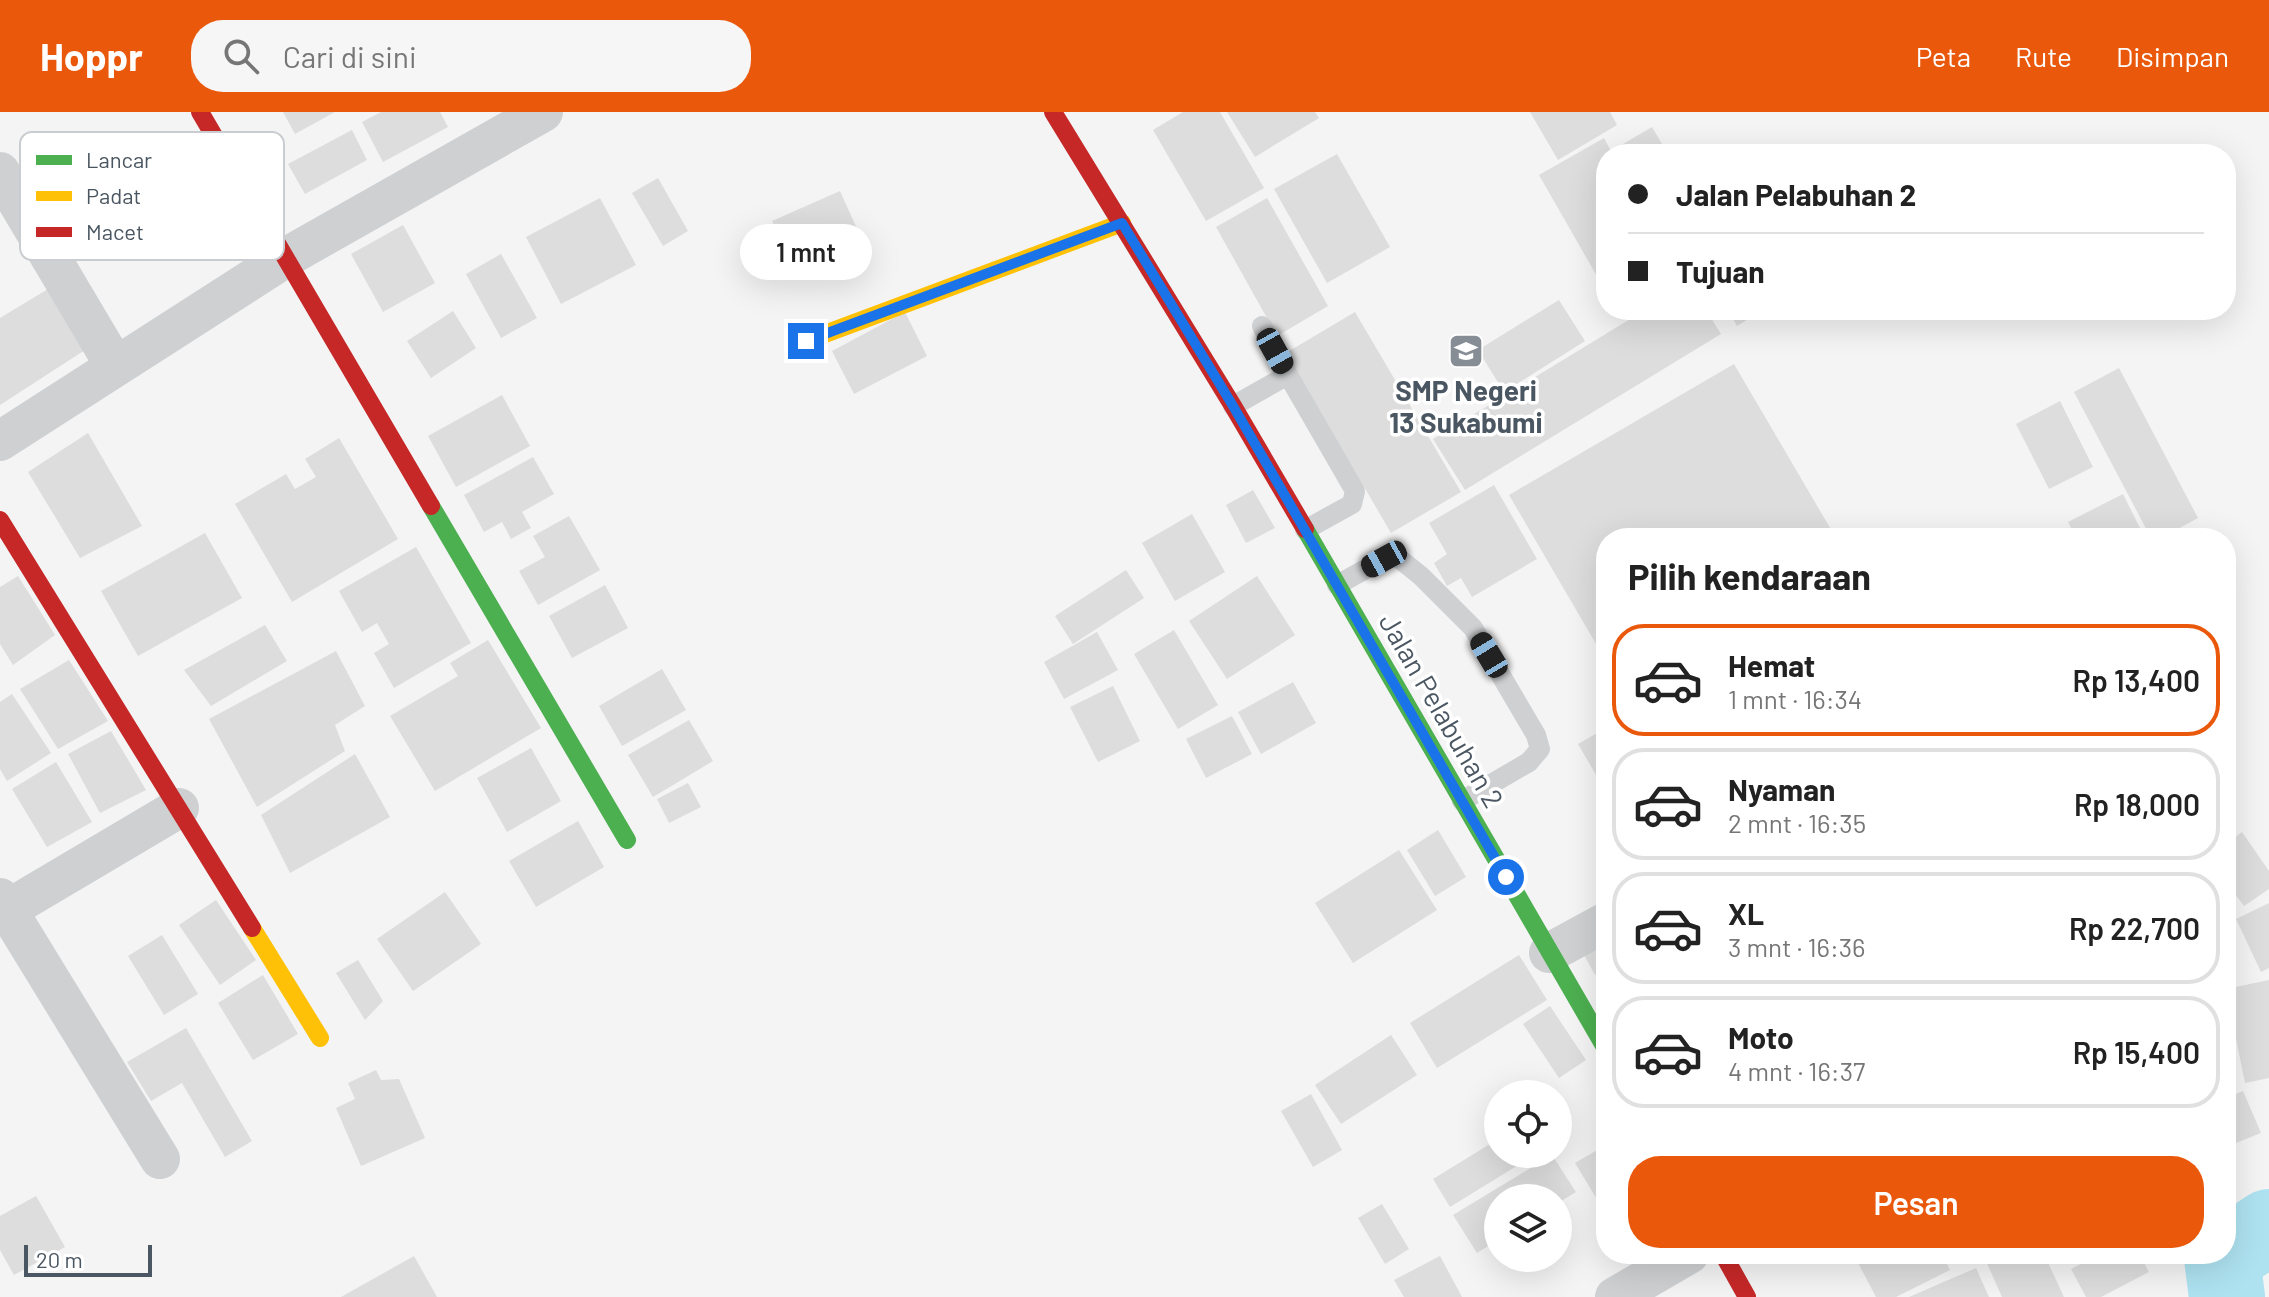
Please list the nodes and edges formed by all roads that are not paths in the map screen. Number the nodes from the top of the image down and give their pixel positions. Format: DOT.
graph roads {
  1 [pos="200,112"];
  2 [pos="543,112"];
  3 [pos="1053,112"];
  4 [pos="212,132"];
  5 [pos="0,172"];
  6 [pos="20,206"];
  7 [pos="1122,223"];
  8 [pos="285,258"];
  9 [pos="52,260"];
  10 [pos="282,260"];
  11 [pos="1262,326"];
  12 [pos="806,341"];
  13 [pos="115,366"];
  14 [pos="1288,375"];
  15 [pos="1233,406"];
  16 [pos="0,441"];
  17 [pos="0,520"];
  18 [pos="1305,530"];
  19 [pos="1337,585"];
  20 [pos="1462,801"];
  21 [pos="179,808"];
  22 [pos="627,840"];
  23 [pos="2,907"];
  24 [pos="1596,927"];
  25 [pos="1549,953"];
  26 [pos="1596,1032"];
  27 [pos="320,1038"];
  28 [pos="160,1159"];
  29 [pos="1672,1264"];
  30 [pos="1729,1264"];
  31 [pos="1615,1297"];
  32 [pos="1747,1297"];
  1 -- 4 [label="street"];
  2 -- 8 [label="street"];
  3 -- 7 [label="street, Jalan Pelabuhan 2"];
  5 -- 6 [label="street"];
  7 -- 12 [label="street"];
  7 -- 15 [label="street, Jalan Pelabuhan 2"];
  8 -- 22 [label="street"];
  9 -- 13 [label="street"];
  10 -- 13 [label="street"];
  11 -- 14 [label="lane"];
  13 -- 16 [label="street"];
  14 -- 15 [label="lane"];
  14 -- 18 [label="lane"];
  15 -- 18 [label="street, Jalan Pelabuhan 2"];
  17 -- 21 [label="street"];
  18 -- 19 [label="street, Jalan Pelabuhan 2"];
  19 -- 20 [label="street, Jalan Pelabuhan 2"];
  19 -- 20 [label="lane"];
  20 -- 25 [label="street, Jalan Pelabuhan 2"];
  21 -- 23 [label="street"];
  21 -- 27 [label="street"];
  23 -- 28 [label="street"];
  24 -- 25 [label="street"];
  25 -- 26 [label="street, Jalan Pelabuhan 2"];
  29 -- 31 [label="street"];
  30 -- 32 [label="street"];
}
